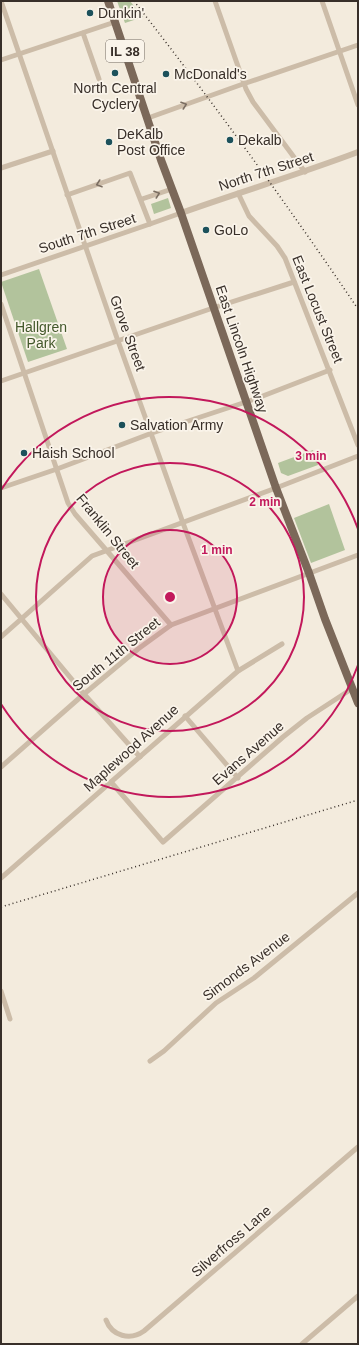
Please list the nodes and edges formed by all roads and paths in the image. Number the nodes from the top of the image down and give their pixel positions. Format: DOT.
graph roads {
  1 [pos="2,1"];
  2 [pos="108,1"];
  3 [pos="215,1"];
  4 [pos="322,1"];
  5 [pos="115,22"];
  6 [pos="82,33"];
  7 [pos="358,45"];
  8 [pos="340,51"];
  9 [pos="19,55"];
  10 [pos="1,60"];
  11 [pos="99,79"];
  12 [pos="243,84"];
  13 [pos="358,105"];
  14 [pos="148,118"];
  15 [pos="53,151"];
  16 [pos="358,152"];
  17 [pos="1,168"];
  18 [pos="305,172"];
  19 [pos="172,189"];
  20 [pos="238,193"];
  21 [pos="67,195"];
  22 [pos="142,199"];
  23 [pos="181,213"];
  24 [pos="150,224"];
  25 [pos="85,246"];
  26 [pos="1,275"];
  27 [pos="294,282"];
  28 [pos="1,304"];
  29 [pos="213,308"];
  30 [pos="118,341"];
  31 [pos="330,370"];
  32 [pos="24,373"];
  33 [pos="1,381"];
  34 [pos="247,402"];
  35 [pos="152,433"];
  36 [pos="358,444"];
  37 [pos="358,456"];
  38 [pos="57,470"];
  39 [pos="1,488"];
  40 [pos="276,488"];
  41 [pos="183,522"];
  42 [pos="106,550"];
  43 [pos="358,554"];
  44 [pos="309,573"];
  45 [pos="1,594"];
  46 [pos="214,609"];
  47 [pos="22,619"];
  48 [pos="170,625"];
  49 [pos="1,637"];
  50 [pos="282,644"];
  51 [pos="238,671"];
  52 [pos="353,688"];
  53 [pos="84,694"];
  54 [pos="358,703"];
  55 [pos="185,716"];
  56 [pos="140,757"];
  57 [pos="1,767"];
  58 [pos="238,778"];
  59 [pos="111,782"];
  60 [pos="1,878"];
  61 [pos="358,893"];
  62 [pos="1,991"];
  63 [pos="10,1019"];
  64 [pos="150,1061"];
  65 [pos="358,1147"];
  66 [pos="358,1296"];
  67 [pos="106,1320"];
  68 [pos="302,1344"];
  1 -- 9 [label="street, Grove Street"];
  2 -- 5 [label="main road, East Lincoln Highway / IL 38"];
  3 -- 12 [label="street"];
  4 -- 8 [label="street"];
  5 -- 6 [label="street"];
  5 -- 14 [label="main road, East Lincoln Highway / IL 38"];
  6 -- 9 [label="street"];
  6 -- 11 [label="street"];
  7 -- 8 [label="street"];
  8 -- 12 [label="street"];
  8 -- 13 [label="street"];
  9 -- 10 [label="street"];
  9 -- 15 [label="street, Grove Street"];
  14 -- 12 [label="street, one-way"];
  12 -- 18 [label="street"];
  14 -- 19 [label="main road, East Lincoln Highway / IL 38"];
  15 -- 17 [label="street"];
  15 -- 21 [label="street, Grove Street"];
  16 -- 18 [label="street, North 7th Street"];
  18 -- 20 [label="street, North 7th Street"];
  22 -- 19 [label="street, one-way"];
  19 -- 23 [label="main road, East Lincoln Highway / IL 38"];
  20 -- 23 [label="street, North 7th Street"];
  20 -- 27 [label="street, East Locust Street"];
  22 -- 21 [label="street, one-way"];
  21 -- 25 [label="street, Grove Street"];
  22 -- 24 [label="street"];
  23 -- 24 [label="street, South 7th Street"];
  23 -- 29 [label="main road, East Lincoln Highway / IL 38"];
  24 -- 25 [label="street, South 7th Street"];
  25 -- 26 [label="street, South 7th Street"];
  25 -- 30 [label="street, Grove Street"];
  27 -- 29 [label="street"];
  27 -- 31 [label="street, East Locust Street"];
  28 -- 32 [label="street, Franklin Street"];
  29 -- 30 [label="street"];
  29 -- 34 [label="main road, East Lincoln Highway / IL 38"];
  30 -- 32 [label="street"];
  30 -- 35 [label="street, Grove Street"];
  31 -- 34 [label="street"];
  31 -- 36 [label="street, East Locust Street"];
  32 -- 33 [label="street"];
  32 -- 38 [label="street, Franklin Street"];
  34 -- 35 [label="street"];
  34 -- 40 [label="main road, East Lincoln Highway / IL 38"];
  35 -- 38 [label="street"];
  35 -- 41 [label="street, Grove Street"];
  37 -- 40 [label="street"];
  38 -- 39 [label="street"];
  38 -- 42 [label="street, Franklin Street"];
  40 -- 41 [label="street"];
  40 -- 44 [label="main road, East Lincoln Highway / IL 38"];
  41 -- 42 [label="street"];
  41 -- 46 [label="street, Grove Street"];
  42 -- 47 [label="street"];
  42 -- 48 [label="street, Franklin Street"];
  43 -- 44 [label="street, South 11th Street"];
  44 -- 46 [label="street, South 11th Street"];
  44 -- 52 [label="main road, East Lincoln Highway / IL 38"];
  45 -- 47 [label="street"];
  46 -- 48 [label="street, South 11th Street"];
  46 -- 51 [label="street, Grove Street"];
  47 -- 49 [label="street"];
  47 -- 53 [label="street"];
  48 -- 53 [label="street, South 11th Street"];
  50 -- 51 [label="street, Maplewood Avenue"];
  51 -- 55 [label="street, Maplewood Avenue"];
  52 -- 54 [label="main road, East Lincoln Highway / IL 38"];
  52 -- 58 [label="street, Evans Avenue"];
  53 -- 56 [label="street"];
  53 -- 57 [label="street, South 11th Street"];
  55 -- 56 [label="street, Maplewood Avenue"];
  55 -- 58 [label="street"];
  56 -- 59 [label="street, Maplewood Avenue"];
  58 -- 59 [label="street, Evans Avenue"];
  59 -- 60 [label="street, Maplewood Avenue"];
  61 -- 64 [label="street, Simonds Avenue"];
  62 -- 63 [label="street"];
  65 -- 67 [label="street, Silverfross Lane"];
  66 -- 68 [label="street"];
}
